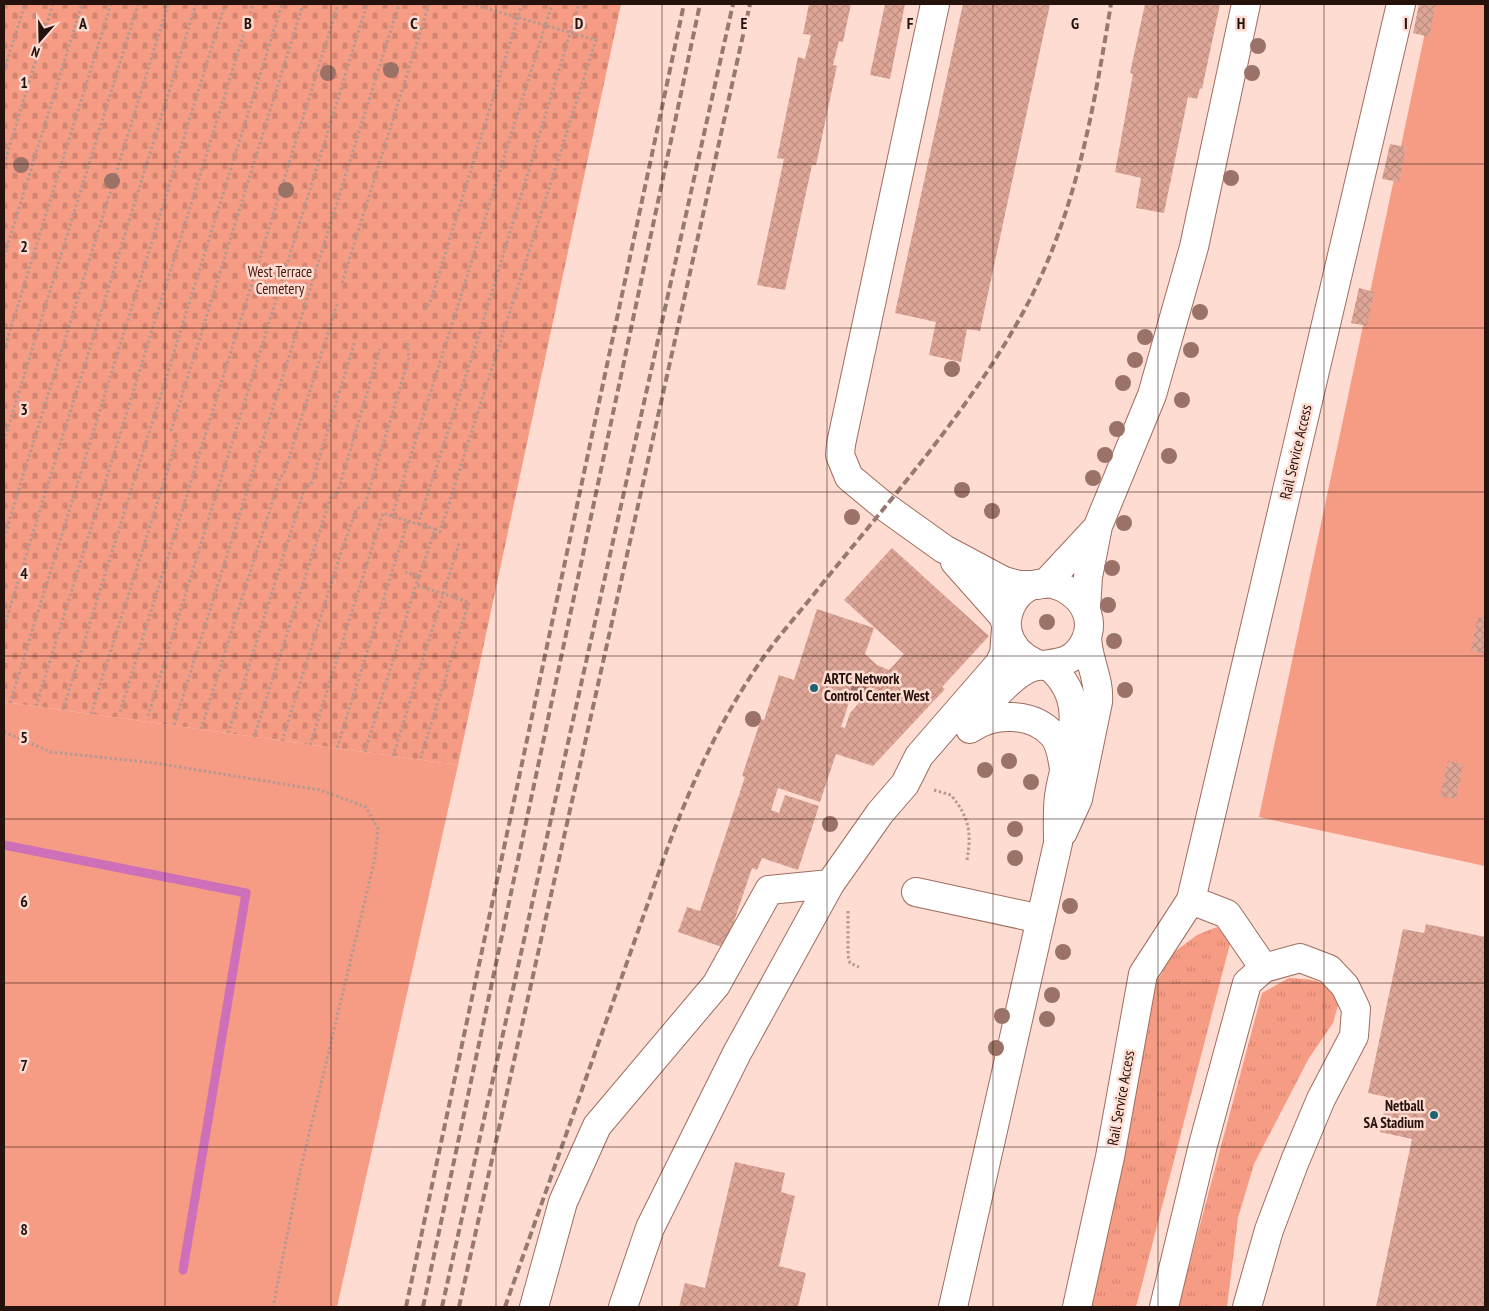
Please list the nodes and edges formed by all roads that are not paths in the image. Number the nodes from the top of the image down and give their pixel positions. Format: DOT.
graph roads {
  1 [pos="935,4"];
  2 [pos="1246,4"];
  3 [pos="1402,4"];
  4 [pos="1098,526"];
  5 [pos="944,549"];
  6 [pos="1042,584"];
  7 [pos="1086,609"];
  8 [pos="1006,626"];
  9 [pos="1087,636"];
  10 [pos="1046,666"];
  11 [pos="956,738"];
  12 [pos="1064,770"];
  13 [pos="917,788"];
  14 [pos="1058,843"];
  15 [pos="830,884"];
  16 [pos="916,892"];
  17 [pos="1191,900"];
  18 [pos="1041,919"];
  19 [pos="1264,968"];
  20 [pos="534,1307"];
  21 [pos="623,1307"];
  22 [pos="952,1307"];
  23 [pos="1077,1307"];
  24 [pos="1164,1307"];
  25 [pos="1247,1307"];
  1 -- 5 [label="street"];
  2 -- 4 [label="street"];
  3 -- 17 [label="street, Rail Service Access"];
  4 -- 6 [label="street"];
  4 -- 7 [label="street"];
  5 -- 6 [label="street"];
  5 -- 8 [label="street"];
  6 -- 7 [label="street"];
  6 -- 8 [label="street"];
  7 -- 9 [label="street"];
  8 -- 10 [label="street"];
  8 -- 13 [label="street"];
  9 -- 10 [label="street"];
  9 -- 14 [label="street"];
  10 -- 11 [label="street"];
  10 -- 12 [label="street"];
  11 -- 12 [label="street"];
  11 -- 13 [label="street"];
  12 -- 14 [label="street"];
  13 -- 15 [label="street"];
  14 -- 18 [label="street"];
  15 -- 20 [label="street"];
  15 -- 21 [label="street"];
  16 -- 18 [label="street"];
  17 -- 19 [label="street"];
  17 -- 23 [label="street, Rail Service Access"];
  18 -- 22 [label="street"];
  19 -- 24 [label="street"];
  19 -- 25 [label="street"];
}
